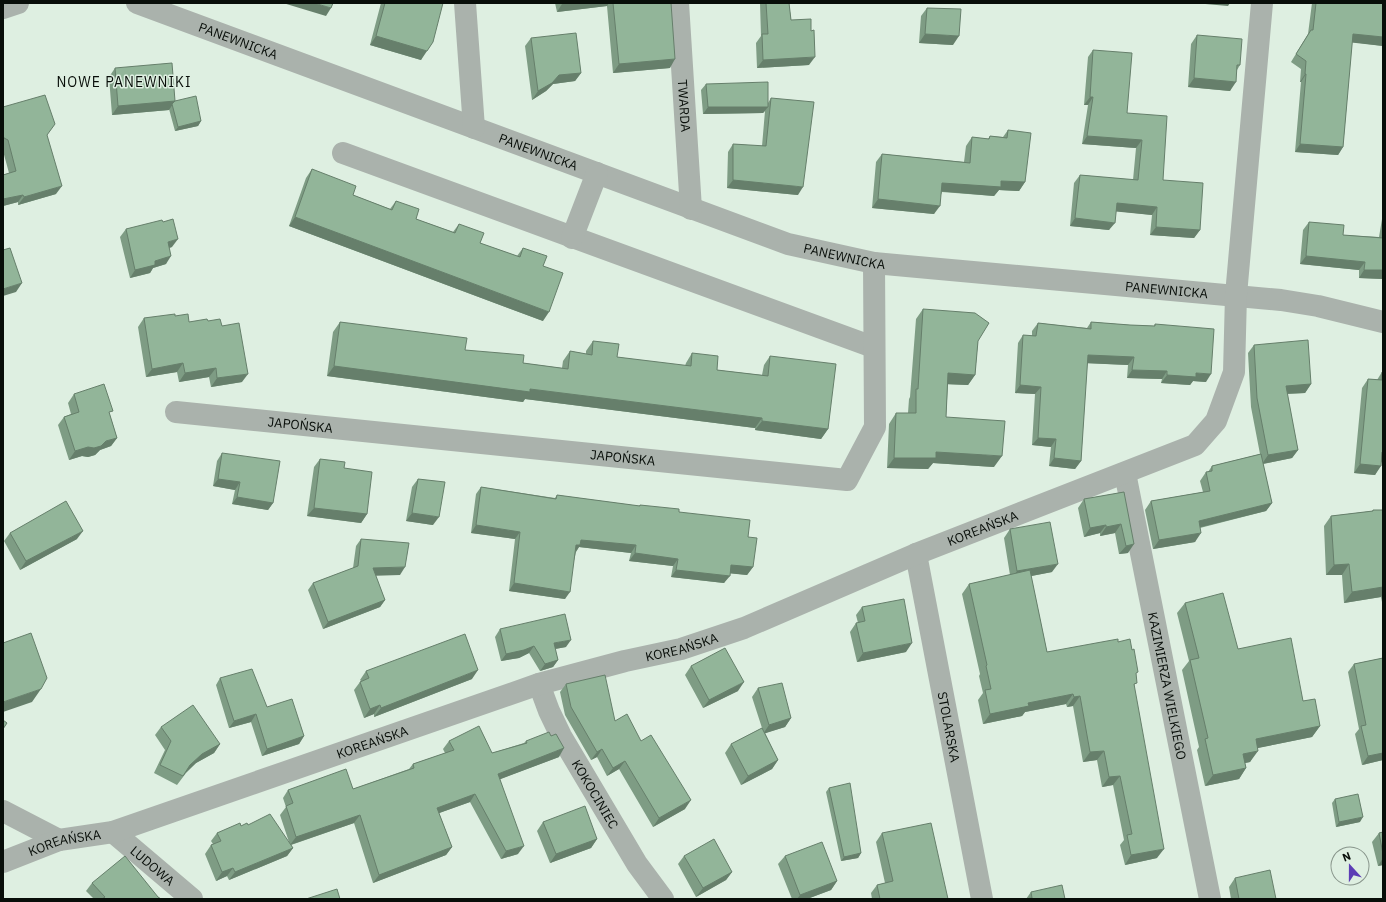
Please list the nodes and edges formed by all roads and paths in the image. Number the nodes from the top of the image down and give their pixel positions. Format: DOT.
graph roads {
  1 [pos="18,3"];
  2 [pos="137,3"];
  3 [pos="186,3"];
  4 [pos="465,3"];
  5 [pos="678,3"];
  6 [pos="1262,3"];
  7 [pos="3,8"];
  8 [pos="200,26"];
  9 [pos="474,128"];
  10 [pos="343,153"];
  11 [pos="597,174"];
  12 [pos="691,209"];
  13 [pos="572,238"];
  14 [pos="874,263"];
  15 [pos="1236,295"];
  16 [pos="1383,322"];
  17 [pos="874,348"];
  18 [pos="176,412"];
  19 [pos="1125,473"];
  20 [pos="916,554"];
  21 [pos="540,684"];
  22 [pos="3,812"];
  23 [pos="113,832"];
  24 [pos="60,840"];
  25 [pos="3,862"];
  26 [pos="192,899"];
  27 [pos="663,899"];
  28 [pos="982,899"];
  29 [pos="1210,899"];
  1 -- 7 [label="street"];
  2 -- 8 [label="street, PANEWNICKA"];
  3 -- 8 [label="street"];
  4 -- 9 [label="street"];
  5 -- 12 [label="street, TWARDA"];
  6 -- 15 [label="street"];
  8 -- 9 [label="street, PANEWNICKA"];
  9 -- 11 [label="street, PANEWNICKA"];
  10 -- 13 [label="street"];
  11 -- 12 [label="street, PANEWNICKA"];
  11 -- 13 [label="street"];
  12 -- 14 [label="street, PANEWNICKA"];
  13 -- 17 [label="street"];
  14 -- 15 [label="street, PANEWNICKA"];
  14 -- 17 [label="street, JAPOŃSKA"];
  15 -- 16 [label="street, PANEWNICKA"];
  15 -- 19 [label="street, KOREAŃSKA"];
  17 -- 18 [label="street, JAPOŃSKA"];
  19 -- 20 [label="street, KOREAŃSKA"];
  19 -- 29 [label="street, KAZIMIERZA WIELKIEGO"];
  20 -- 21 [label="street, KOREAŃSKA"];
  20 -- 28 [label="street, STOLARSKA"];
  21 -- 23 [label="street, KOREAŃSKA"];
  21 -- 27 [label="street, KOKOCINIEC"];
  22 -- 24 [label="street"];
  23 -- 24 [label="street, KOREAŃSKA"];
  23 -- 26 [label="street, LUDOWA"];
  24 -- 25 [label="street, KOREAŃSKA"];
}
